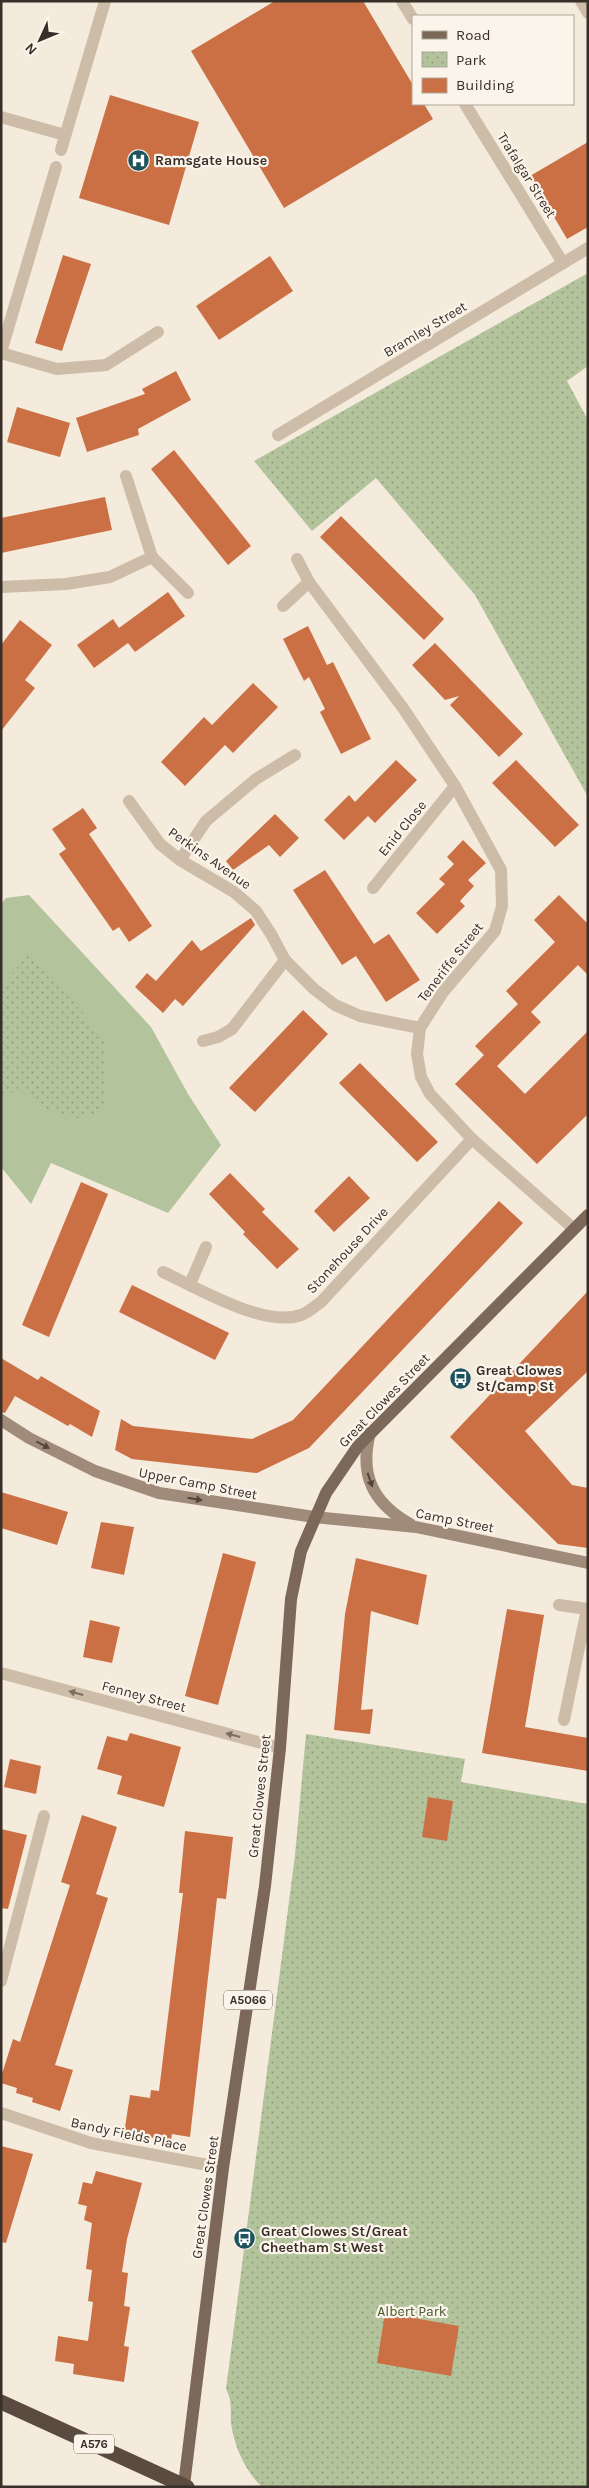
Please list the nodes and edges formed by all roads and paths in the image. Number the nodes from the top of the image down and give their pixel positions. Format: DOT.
graph roads {
  1 [pos="105,1"];
  2 [pos="402,1"];
  3 [pos="581,1"];
  4 [pos="588,13"];
  5 [pos="412,17"];
  6 [pos="466,105"];
  7 [pos="1,117"];
  8 [pos="65,135"];
  9 [pos="61,150"];
  10 [pos="56,167"];
  11 [pos="588,248"];
  12 [pos="563,263"];
  13 [pos="158,332"];
  14 [pos="1,352"];
  15 [pos="278,435"];
  16 [pos="126,476"];
  17 [pos="152,557"];
  18 [pos="296,559"];
  19 [pos="309,582"];
  20 [pos="1,586"];
  21 [pos="188,594"];
  22 [pos="283,606"];
  23 [pos="295,755"];
  24 [pos="455,786"];
  25 [pos="129,801"];
  26 [pos="180,860"];
  27 [pos="373,888"];
  28 [pos="284,960"];
  29 [pos="420,1028"];
  30 [pos="203,1041"];
  31 [pos="472,1138"];
  32 [pos="588,1215"];
  33 [pos="574,1229"];
  34 [pos="206,1247"];
  35 [pos="163,1272"];
  36 [pos="190,1284"];
  37 [pos="1,1420"];
  38 [pos="370,1433"];
  39 [pos="314,1517"];
  40 [pos="416,1527"];
  41 [pos="588,1563"];
  42 [pos="559,1605"];
  43 [pos="588,1609"];
  44 [pos="1,1673"];
  45 [pos="564,1720"];
  46 [pos="280,1748"];
  47 [pos="44,1816"];
  48 [pos="1,1981"];
  49 [pos="1,2113"];
  50 [pos="223,2168"];
  51 [pos="1,2402"];
  52 [pos="185,2486"];
  1 -- 8 [label="street"];
  2 -- 5 [label="street"];
  3 -- 4 [label="street"];
  6 -- 12 [label="street, Trafalgar Street"];
  7 -- 8 [label="street"];
  8 -- 9 [label="street"];
  10 -- 14 [label="street"];
  11 -- 12 [label="street, Bramley Street"];
  12 -- 15 [label="street, Bramley Street"];
  13 -- 14 [label="street"];
  16 -- 17 [label="street"];
  17 -- 20 [label="street"];
  17 -- 21 [label="street"];
  18 -- 19 [label="street, Teneriffe Street"];
  19 -- 22 [label="street"];
  19 -- 24 [label="street, Teneriffe Street"];
  23 -- 26 [label="street"];
  24 -- 27 [label="street, Enid Close"];
  24 -- 29 [label="street, Teneriffe Street"];
  25 -- 26 [label="street, Perkins Avenue"];
  26 -- 28 [label="street, Perkins Avenue"];
  28 -- 29 [label="street, Perkins Avenue"];
  28 -- 30 [label="street"];
  29 -- 31 [label="street, Teneriffe Street"];
  31 -- 33 [label="street, Teneriffe Street"];
  31 -- 36 [label="street, Stonehouse Drive"];
  32 -- 33 [label="main road, Great Clowes Street / A5066"];
  33 -- 38 [label="main road, Great Clowes Street / A5066"];
  34 -- 36 [label="street"];
  35 -- 36 [label="street, Stonehouse Drive"];
  37 -- 39 [label="main road, Upper Camp Street, one-way"];
  38 -- 39 [label="main road, Great Clowes Street / A5066"];
  38 -- 40 [label="main road, one-way"];
  39 -- 40 [label="main road, Camp Street"];
  39 -- 46 [label="main road, Great Clowes Street / A5066"];
  40 -- 41 [label="main road, Camp Street"];
  42 -- 43 [label="street"];
  43 -- 45 [label="street"];
  46 -- 44 [label="street, Fenney Street, one-way"];
  46 -- 50 [label="main road, Great Clowes Street / A5066"];
  47 -- 48 [label="street"];
  49 -- 50 [label="street, Bandy Fields Place"];
  50 -- 52 [label="main road, Great Clowes Street / A5066"];
  51 -- 52 [label="highway, A576"];
}
